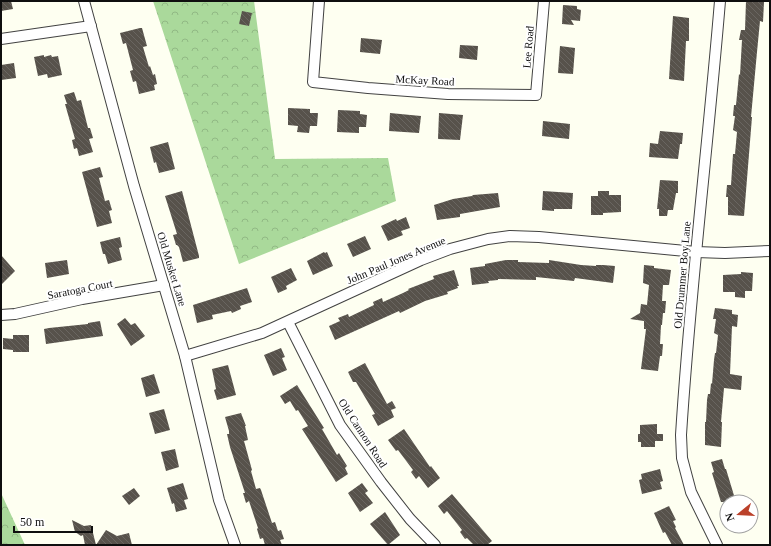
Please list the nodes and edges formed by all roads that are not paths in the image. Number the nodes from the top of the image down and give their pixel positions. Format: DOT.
graph roads {
  1 [pos="84,1"];
  2 [pos="319,1"];
  3 [pos="544,1"];
  4 [pos="720,1"];
  5 [pos="91,26"];
  6 [pos="1,39"];
  7 [pos="536,95"];
  8 [pos="770,251"];
  9 [pos="696,252"];
  10 [pos="164,285"];
  11 [pos="1,315"];
  12 [pos="288,322"];
  13 [pos="185,356"];
  14 [pos="235,545"];
  15 [pos="435,545"];
  16 [pos="717,545"];
  1 -- 5 [label="street, Old Musket Lane"];
  2 -- 7 [label="street, McKay Road"];
  3 -- 7 [label="street, Lee Road"];
  4 -- 9 [label="street, Old Drummer Boy Lane"];
  5 -- 6 [label="street"];
  5 -- 10 [label="street, Old Musket Lane"];
  8 -- 9 [label="street, John Paul Jones Avenue"];
  9 -- 12 [label="street, John Paul Jones Avenue"];
  9 -- 16 [label="street, Old Drummer Boy Lane"];
  10 -- 11 [label="street, Saratoga Court"];
  10 -- 13 [label="street, Old Musket Lane"];
  12 -- 13 [label="street, John Paul Jones Avenue"];
  12 -- 15 [label="street, Old Cannon Road"];
  13 -- 14 [label="street, Old Musket Lane"];
}
